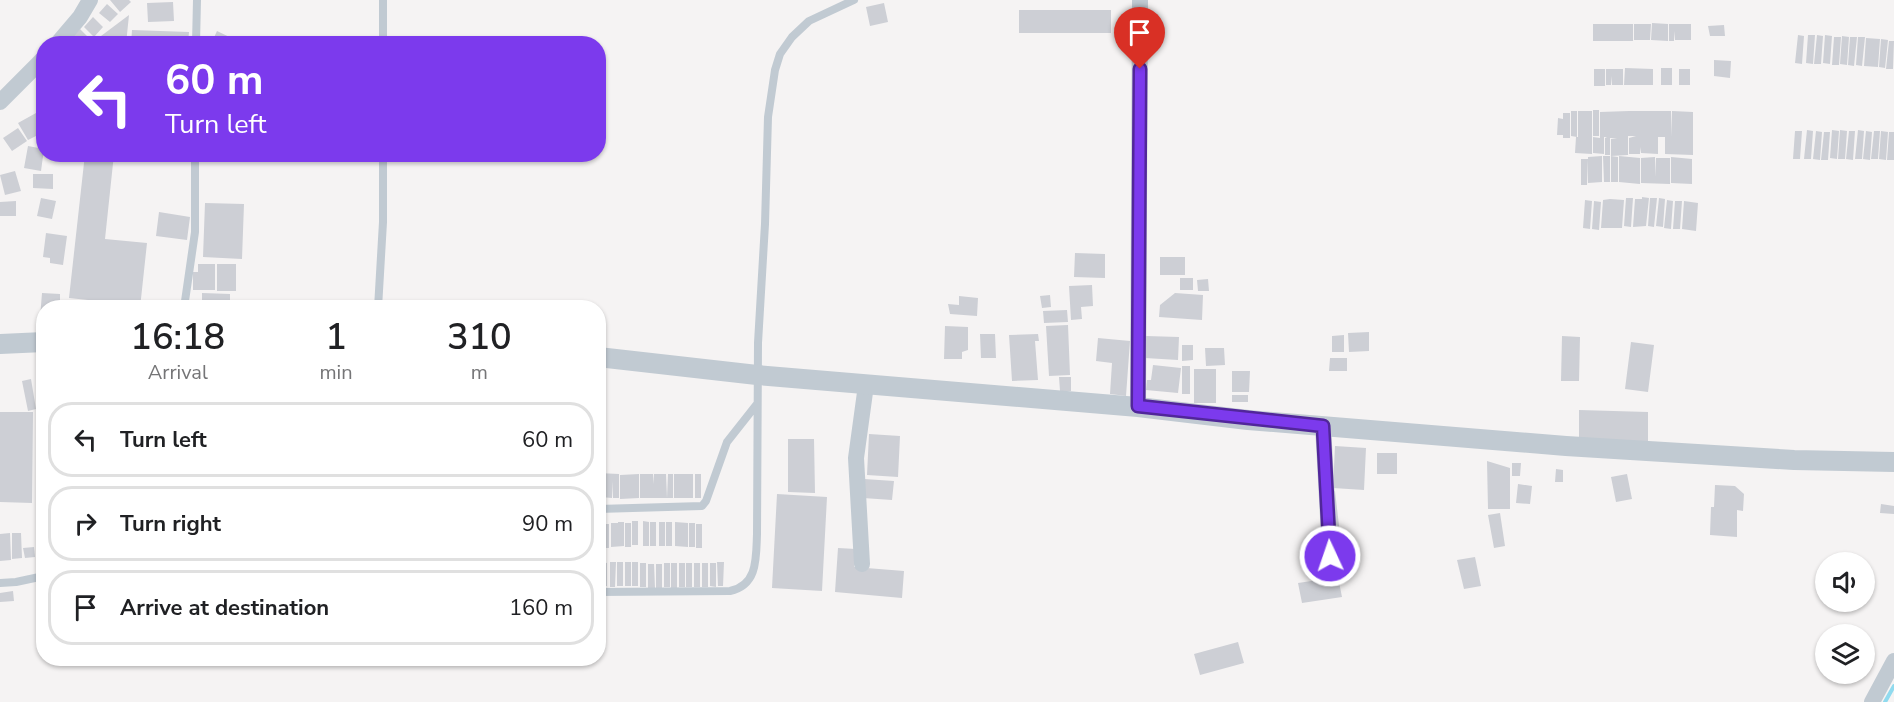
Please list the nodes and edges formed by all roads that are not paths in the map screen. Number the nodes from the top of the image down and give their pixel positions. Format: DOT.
graph roads {
  1 [pos="90,0"];
  2 [pos="197,0"];
  3 [pos="383,0"];
  4 [pos="854,0"];
  5 [pos="1140,0"];
  6 [pos="64,36"];
  7 [pos="196,36"];
  8 [pos="383,36"];
  9 [pos="36,66"];
  10 [pos="0,102"];
  11 [pos="195,162"];
  12 [pos="383,162"];
  13 [pos="185,300"];
  14 [pos="378,300"];
  15 [pos="36,343"];
  16 [pos="0,345"];
  17 [pos="606,358"];
  18 [pos="757,375"];
  19 [pos="866,385"];
  20 [pos="757,404"];
  21 [pos="1138,406"];
  22 [pos="1323,426"];
  23 [pos="1894,462"];
  24 [pos="606,509"];
  25 [pos="862,564"];
  26 [pos="1331,572"];
  27 [pos="36,578"];
  28 [pos="0,583"];
  29 [pos="606,592"];
  30 [pos="1894,661"];
  31 [pos="1872,702"];
  1 -- 6 [label="street"];
  2 -- 7 [label="lane"];
  3 -- 8 [label="lane"];
  4 -- 18 [label="lane"];
  5 -- 21 [label="street"];
  9 -- 10 [label="street"];
  11 -- 13 [label="lane"];
  12 -- 14 [label="lane"];
  15 -- 16 [label="street"];
  17 -- 18 [label="street"];
  18 -- 19 [label="street"];
  18 -- 20 [label="lane"];
  19 -- 21 [label="street"];
  19 -- 25 [label="street"];
  20 -- 24 [label="lane"];
  20 -- 29 [label="lane"];
  21 -- 22 [label="street"];
  22 -- 23 [label="street"];
  22 -- 26 [label="street"];
  27 -- 28 [label="lane"];
  30 -- 31 [label="street"];
}
